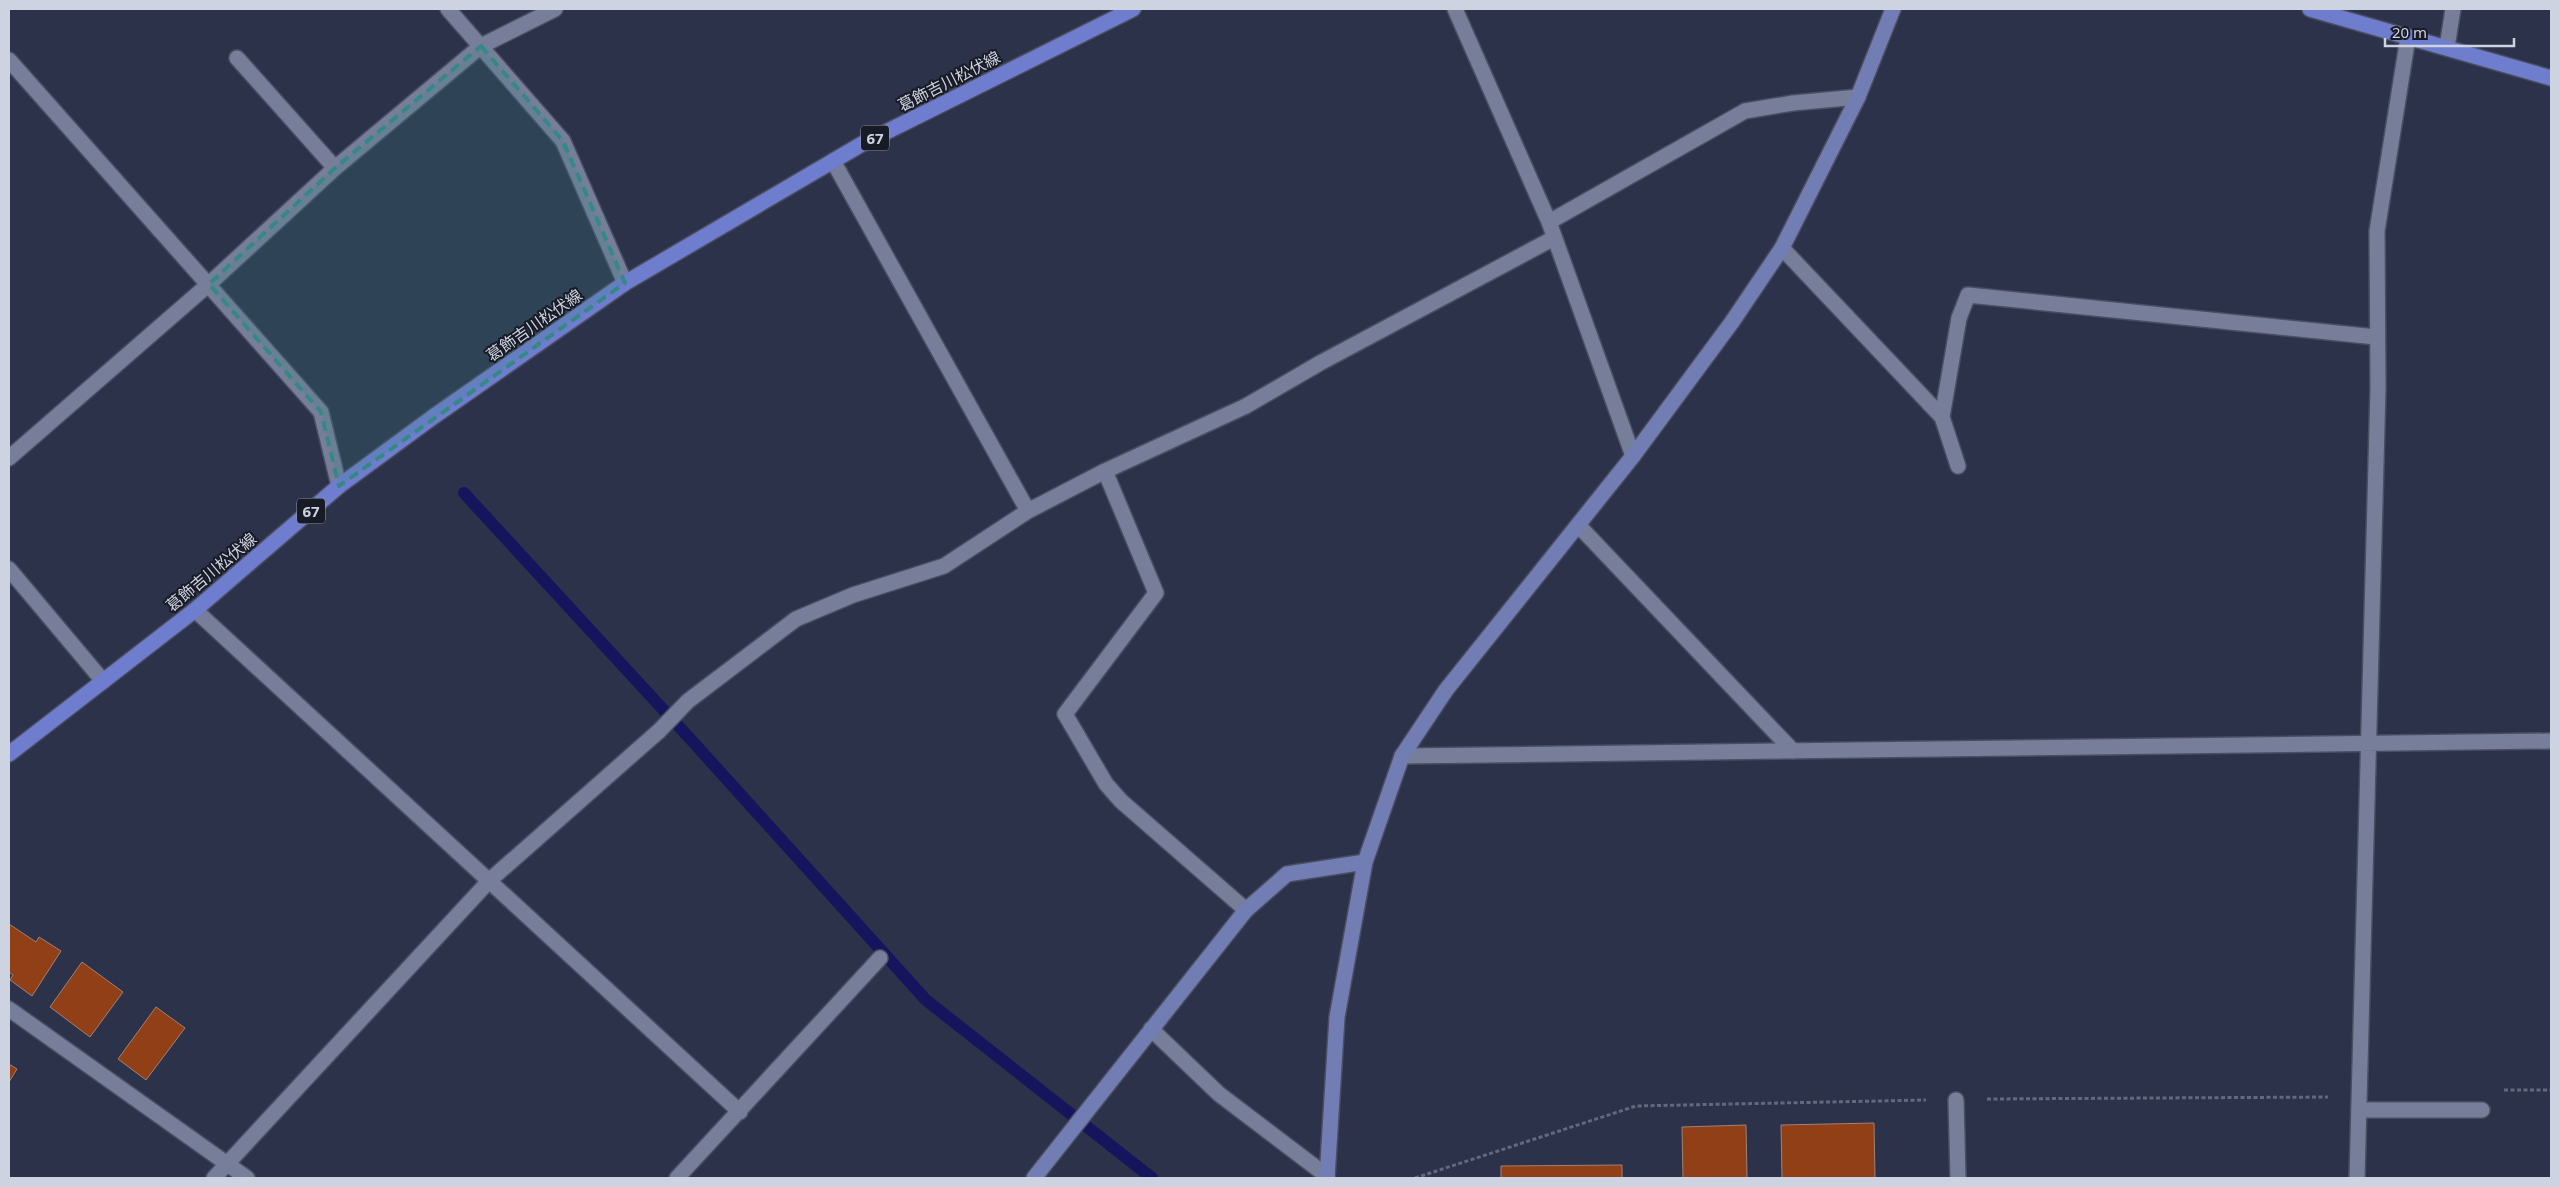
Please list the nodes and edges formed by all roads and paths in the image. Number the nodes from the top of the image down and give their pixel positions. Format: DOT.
graph roads {
  1 [pos="448,9"];
  2 [pos="554,9"];
  3 [pos="1133,9"];
  4 [pos="1455,9"];
  5 [pos="1893,9"];
  6 [pos="2310,9"];
  7 [pos="2453,9"];
  8 [pos="2408,37"];
  9 [pos="481,46"];
  10 [pos="2447,47"];
  11 [pos="237,58"];
  12 [pos="9,60"];
  13 [pos="2551,78"];
  14 [pos="1858,97"];
  15 [pos="833,162"];
  16 [pos="335,168"];
  17 [pos="1549,222"];
  18 [pos="1554,238"];
  19 [pos="1782,248"];
  20 [pos="625,283"];
  21 [pos="209,284"];
  22 [pos="2376,337"];
  23 [pos="1942,417"];
  24 [pos="1633,456"];
  25 [pos="9,458"];
  26 [pos="1958,466"];
  27 [pos="1105,470"];
  28 [pos="339,486"];
  29 [pos="1028,511"];
  30 [pos="1578,524"];
  31 [pos="9,569"];
  32 [pos="195,610"];
  33 [pos="103,681"];
  34 [pos="2551,741"];
  35 [pos="2367,744"];
  36 [pos="1793,751"];
  37 [pos="9,754"];
  38 [pos="1402,756"];
  39 [pos="1365,862"];
  40 [pos="490,880"];
  41 [pos="1246,910"];
  42 [pos="880,958"];
  43 [pos="9,1009"];
  44 [pos="1152,1029"];
  45 [pos="1956,1100"];
  46 [pos="2360,1110"];
  47 [pos="2482,1110"];
  48 [pos="740,1112"];
  49 [pos="226,1165"];
  50 [pos="1327,1177"];
  51 [pos="214,1178"];
  52 [pos="248,1178"];
  53 [pos="677,1178"];
  54 [pos="1034,1178"];
  55 [pos="1958,1178"];
  56 [pos="2358,1178"];
  1 -- 9 [label="street"];
  2 -- 9 [label="street"];
  3 -- 15 [label="main road, 葛飾吉川松伏線 / 67"];
  4 -- 17 [label="street"];
  5 -- 14 [label="street"];
  6 -- 8 [label="main road"];
  7 -- 10 [label="street"];
  8 -- 10 [label="main road"];
  8 -- 22 [label="street"];
  9 -- 16 [label="street"];
  9 -- 20 [label="street"];
  10 -- 13 [label="main road"];
  11 -- 16 [label="street"];
  12 -- 21 [label="street"];
  14 -- 17 [label="street"];
  14 -- 19 [label="street"];
  15 -- 20 [label="main road, 葛飾吉川松伏線 / 67"];
  15 -- 29 [label="street"];
  16 -- 21 [label="street"];
  17 -- 18 [label="street"];
  18 -- 24 [label="street"];
  18 -- 27 [label="street"];
  19 -- 23 [label="street"];
  19 -- 24 [label="street"];
  20 -- 28 [label="main road, 葛飾吉川松伏線 / 67"];
  21 -- 25 [label="street"];
  21 -- 28 [label="street"];
  22 -- 23 [label="street"];
  22 -- 35 [label="street"];
  23 -- 26 [label="street"];
  24 -- 30 [label="street"];
  27 -- 29 [label="street"];
  27 -- 41 [label="street"];
  28 -- 32 [label="main road, 葛飾吉川松伏線 / 67"];
  29 -- 40 [label="street"];
  30 -- 36 [label="street"];
  30 -- 38 [label="street"];
  31 -- 33 [label="street"];
  32 -- 33 [label="main road, 葛飾吉川松伏線 / 67"];
  32 -- 40 [label="street"];
  33 -- 37 [label="main road, 葛飾吉川松伏線 / 67"];
  34 -- 35 [label="street"];
  35 -- 36 [label="street"];
  35 -- 46 [label="street"];
  36 -- 38 [label="street"];
  38 -- 39 [label="street"];
  39 -- 41 [label="street"];
  39 -- 50 [label="street"];
  40 -- 48 [label="street"];
  40 -- 49 [label="street"];
  41 -- 44 [label="street"];
  42 -- 48 [label="street"];
  43 -- 49 [label="street"];
  44 -- 50 [label="street"];
  44 -- 54 [label="street"];
  45 -- 55 [label="street"];
  46 -- 47 [label="street"];
  46 -- 56 [label="street"];
  48 -- 53 [label="street"];
  49 -- 51 [label="street"];
  49 -- 52 [label="street"];
}
